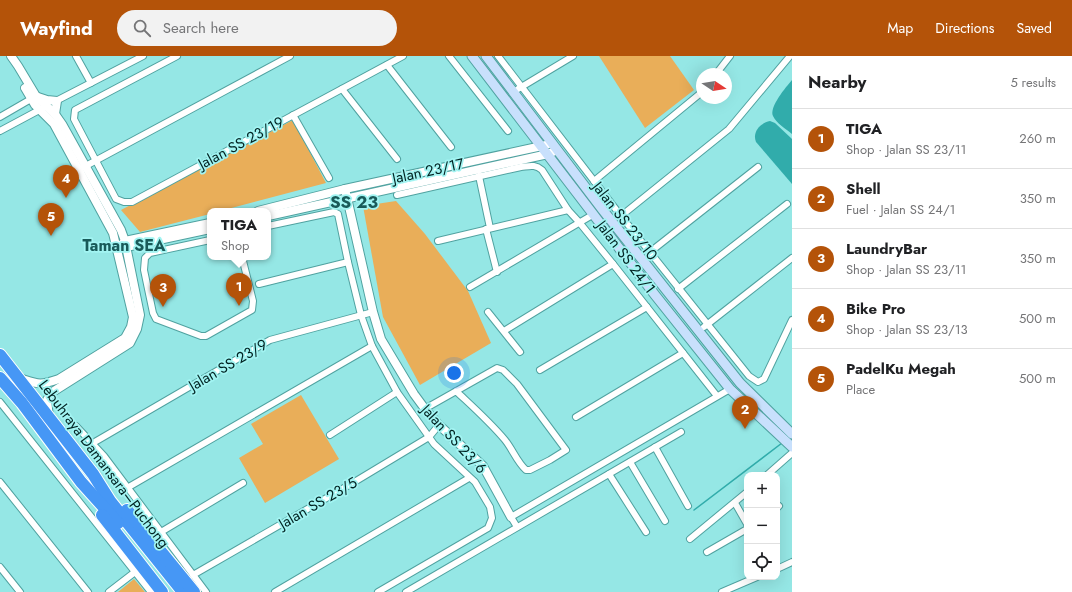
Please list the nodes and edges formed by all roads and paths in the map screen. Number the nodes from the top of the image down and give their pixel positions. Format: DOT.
graph roads {
  1 [pos="76,56"];
  2 [pos="143,56"];
  3 [pos="177,56"];
  4 [pos="290,56"];
  5 [pos="403,56"];
  6 [pos="449,56"];
  7 [pos="472,56"];
  8 [pos="486,56"];
  9 [pos="498,56"];
  10 [pos="574,56"];
  11 [pos="730,56"];
  12 [pos="790,56"];
  13 [pos="12,57"];
  14 [pos="387,65"];
  15 [pos="721,68"];
  16 [pos="90,83"];
  17 [pos="342,89"];
  18 [pos="517,90"];
  19 [pos="696,97"];
  20 [pos="33,98"];
  21 [pos="57,101"];
  22 [pos="43,108"];
  23 [pos="55,114"];
  24 [pos="293,115"];
  25 [pos="0,117"];
  26 [pos="0,131"];
  27 [pos="508,131"];
  28 [pos="555,146"];
  29 [pos="451,147"];
  30 [pos="545,150"];
  31 [pos="397,160"];
  32 [pos="96,161"];
  33 [pos="82,168"];
  34 [pos="758,168"];
  35 [pos="479,176"];
  36 [pos="329,178"];
  37 [pos="594,181"];
  38 [pos="346,193"];
  39 [pos="397,195"];
  40 [pos="787,204"];
  41 [pos="271,208"];
  42 [pos="568,210"];
  43 [pos="594,214"];
  44 [pos="271,215"];
  45 [pos="621,216"];
  46 [pos="579,222"];
  47 [pos="207,224"];
  48 [pos="271,225"];
  49 [pos="488,229"];
  50 [pos="121,230"];
  51 [pos="207,230"];
  52 [pos="140,241"];
  53 [pos="207,241"];
  54 [pos="438,241"];
  55 [pos="121,245"];
  56 [pos="650,252"];
  57 [pos="792,258"];
  58 [pos="129,259"];
  59 [pos="243,260"];
  60 [pos="348,262"];
  61 [pos="614,264"];
  62 [pos="497,272"];
  63 [pos="259,284"];
  64 [pos="470,287"];
  65 [pos="678,289"];
  66 [pos="647,307"];
  67 [pos="373,312"];
  68 [pos="488,312"];
  69 [pos="361,315"];
  70 [pos="792,320"];
  71 [pos="707,325"];
  72 [pos="504,331"];
  73 [pos="699,331"];
  74 [pos="372,346"];
  75 [pos="520,352"];
  76 [pos="683,353"];
  77 [pos="0,355"];
  78 [pos="540,370"];
  79 [pos="0,378"];
  80 [pos="19,378"];
  81 [pos="730,389"];
  82 [pos="456,391"];
  83 [pos="397,392"];
  84 [pos="717,396"];
  85 [pos="0,402"];
  86 [pos="425,409"];
  87 [pos="49,417"];
  88 [pos="576,417"];
  89 [pos="439,425"];
  90 [pos="76,426"];
  91 [pos="681,432"];
  92 [pos="792,434"];
  93 [pos="330,435"];
  94 [pos="429,437"];
  95 [pos="93,443"];
  96 [pos="655,447"];
  97 [pos="792,452"];
  98 [pos="630,462"];
  99 [pos="770,472"];
  100 [pos="93,474"];
  101 [pos="609,474"];
  102 [pos="469,478"];
  103 [pos="0,482"];
  104 [pos="81,482"];
  105 [pos="243,483"];
  106 [pos="127,488"];
  107 [pos="744,495"];
  108 [pos="736,502"];
  109 [pos="688,506"];
  110 [pos="511,517"];
  111 [pos="744,517"];
  112 [pos="665,521"];
  113 [pos="517,527"];
  114 [pos="744,531"];
  115 [pos="161,532"];
  116 [pos="646,532"];
  117 [pos="690,539"];
  118 [pos="140,545"];
  119 [pos="707,552"];
  120 [pos="792,562"];
  121 [pos="0,566"];
  122 [pos="780,568"];
  123 [pos="135,572"];
  124 [pos="193,575"];
  125 [pos="750,580"];
  126 [pos="20,592"];
  127 [pos="88,592"];
  128 [pos="109,592"];
  129 [pos="151,592"];
  130 [pos="162,592"];
  131 [pos="172,592"];
  132 [pos="183,592"];
  133 [pos="194,592"];
  134 [pos="206,592"];
  135 [pos="275,592"];
  136 [pos="378,592"];
  137 [pos="406,592"];
  138 [pos="722,592"];
  1 -- 16 [label="street"];
  2 -- 16 [label="street"];
  3 -- 32 [label="street"];
  4 -- 32 [label="street"];
  5 -- 14 [label="street, Jalan SS 23/19"];
  6 -- 27 [label="street"];
  7 -- 30 [label="main road, Jalan SS 24/1"];
  8 -- 18 [label="main road, Jalan SS 24/1"];
  9 -- 18 [label="street, Jalan SS 23/10"];
  10 -- 18 [label="street"];
  11 -- 15 [label="street"];
  12 -- 45 [label="street"];
  13 -- 20 [label="street"];
  14 -- 17 [label="street, Jalan SS 23/19"];
  14 -- 29 [label="street"];
  16 -- 21 [label="street"];
  17 -- 24 [label="street, Jalan SS 23/19"];
  17 -- 31 [label="street"];
  18 -- 28 [label="main road, Jalan SS 24/1"];
  18 -- 37 [label="street, Jalan SS 23/10"];
  19 -- 37 [label="street"];
  20 -- 21 [label="street"];
  20 -- 22 [label="street"];
  20 -- 25 [label="street"];
  21 -- 22 [label="street"];
  21 -- 23 [label="street"];
  22 -- 23 [label="street"];
  22 -- 26 [label="street"];
  22 -- 33 [label="street"];
  23 -- 33 [label="street"];
  24 -- 32 [label="street, Jalan SS 23/19"];
  24 -- 36 [label="street"];
  28 -- 30 [label="street, Jalan 23/17"];
  28 -- 73 [label="main road, Jalan SS 24/1"];
  30 -- 38 [label="street, Jalan 23/17"];
  30 -- 43 [label="main road, Jalan SS 24/1"];
  32 -- 33 [label="street"];
  33 -- 50 [label="street"];
  33 -- 55 [label="street"];
  34 -- 56 [label="street"];
  35 -- 39 [label="street"];
  35 -- 42 [label="street"];
  35 -- 49 [label="street"];
  37 -- 45 [label="street, Jalan SS 23/10"];
  38 -- 41 [label="street, Jalan 23/17"];
  38 -- 44 [label="street, Jalan 23/17"];
  38 -- 67 [label="street, Jalan SS 23/6"];
  40 -- 65 [label="street"];
  42 -- 46 [label="street"];
  42 -- 49 [label="street"];
  43 -- 46 [label="street"];
  43 -- 81 [label="main road, Jalan SS 24/1"];
  45 -- 56 [label="street, Jalan SS 23/10"];
  46 -- 61 [label="street"];
  46 -- 62 [label="street"];
  47 -- 52 [label="street"];
  48 -- 60 [label="street"];
  49 -- 54 [label="street"];
  49 -- 62 [label="street"];
  50 -- 52 [label="street"];
  50 -- 55 [label="street"];
  51 -- 52 [label="street"];
  52 -- 55 [label="street"];
  52 -- 58 [label="street"];
  53 -- 59 [label="street"];
  55 -- 58 [label="street"];
  55 -- 80 [label="street"];
  56 -- 65 [label="street, Jalan SS 23/10"];
  57 -- 71 [label="street"];
  58 -- 87 [label="street"];
  60 -- 63 [label="street"];
  60 -- 69 [label="street"];
  61 -- 66 [label="street"];
  61 -- 72 [label="street"];
  62 -- 64 [label="street"];
  65 -- 71 [label="street, Jalan SS 23/10"];
  66 -- 76 [label="street"];
  66 -- 78 [label="street"];
  67 -- 69 [label="street, Jalan SS 23/9"];
  67 -- 86 [label="street, Jalan SS 23/6"];
  68 -- 72 [label="street"];
  69 -- 74 [label="street"];
  69 -- 95 [label="street, Jalan SS 23/9"];
  70 -- 71 [label="street, Jalan SS 23/10"];
  71 -- 73 [label="street"];
  72 -- 75 [label="street"];
  73 -- 92 [label="main road, Jalan SS 24/1"];
  74 -- 83 [label="street"];
  74 -- 106 [label="street"];
  76 -- 84 [label="street"];
  76 -- 88 [label="street"];
  77 -- 80 [label="highway, Lebuhraya Damansara–Puchong"];
  79 -- 104 [label="highway, Lebuhraya Damansara–Puchong"];
  80 -- 87 [label="highway, Lebuhraya Damansara–Puchong"];
  81 -- 84 [label="street"];
  81 -- 97 [label="main road, Jalan SS 24/1"];
  82 -- 82 [label="street"];
  82 -- 86 [label="street"];
  83 -- 93 [label="street"];
  83 -- 94 [label="street"];
  84 -- 110 [label="street"];
  85 -- 123 [label="street"];
  86 -- 89 [label="street, Jalan SS 23/6"];
  87 -- 100 [label="highway, Lebuhraya Damansara–Puchong"];
  89 -- 94 [label="street, Jalan SS 23/5"];
  89 -- 110 [label="street, Jalan SS 23/6"];
  90 -- 95 [label="street"];
  91 -- 96 [label="street"];
  94 -- 102 [label="street"];
  94 -- 124 [label="street, Jalan SS 23/5"];
  95 -- 106 [label="street"];
  96 -- 98 [label="street"];
  96 -- 109 [label="street"];
  97 -- 99 [label="street"];
  98 -- 101 [label="street"];
  98 -- 112 [label="street"];
  100 -- 118 [label="highway, Lebuhraya Damansara–Puchong"];
  100 -- 133 [label="highway"];
  101 -- 113 [label="street"];
  101 -- 116 [label="street"];
  102 -- 135 [label="street"];
  102 -- 136 [label="street"];
  103 -- 127 [label="street"];
  104 -- 118 [label="highway, Lebuhraya Damansara–Puchong"];
  104 -- 130 [label="highway"];
  105 -- 115 [label="street"];
  106 -- 115 [label="street"];
  107 -- 108 [label="street"];
  108 -- 111 [label="street"];
  108 -- 117 [label="street"];
  110 -- 113 [label="street"];
  113 -- 137 [label="street"];
  114 -- 119 [label="street"];
  115 -- 124 [label="street"];
  118 -- 131 [label="highway, Lebuhraya Damansara–Puchong"];
  118 -- 132 [label="highway, Lebuhraya Damansara–Puchong"];
  120 -- 122 [label="street"];
  121 -- 126 [label="street"];
  123 -- 128 [label="street"];
  123 -- 129 [label="street"];
  124 -- 134 [label="street"];
  125 -- 138 [label="street"];
}
